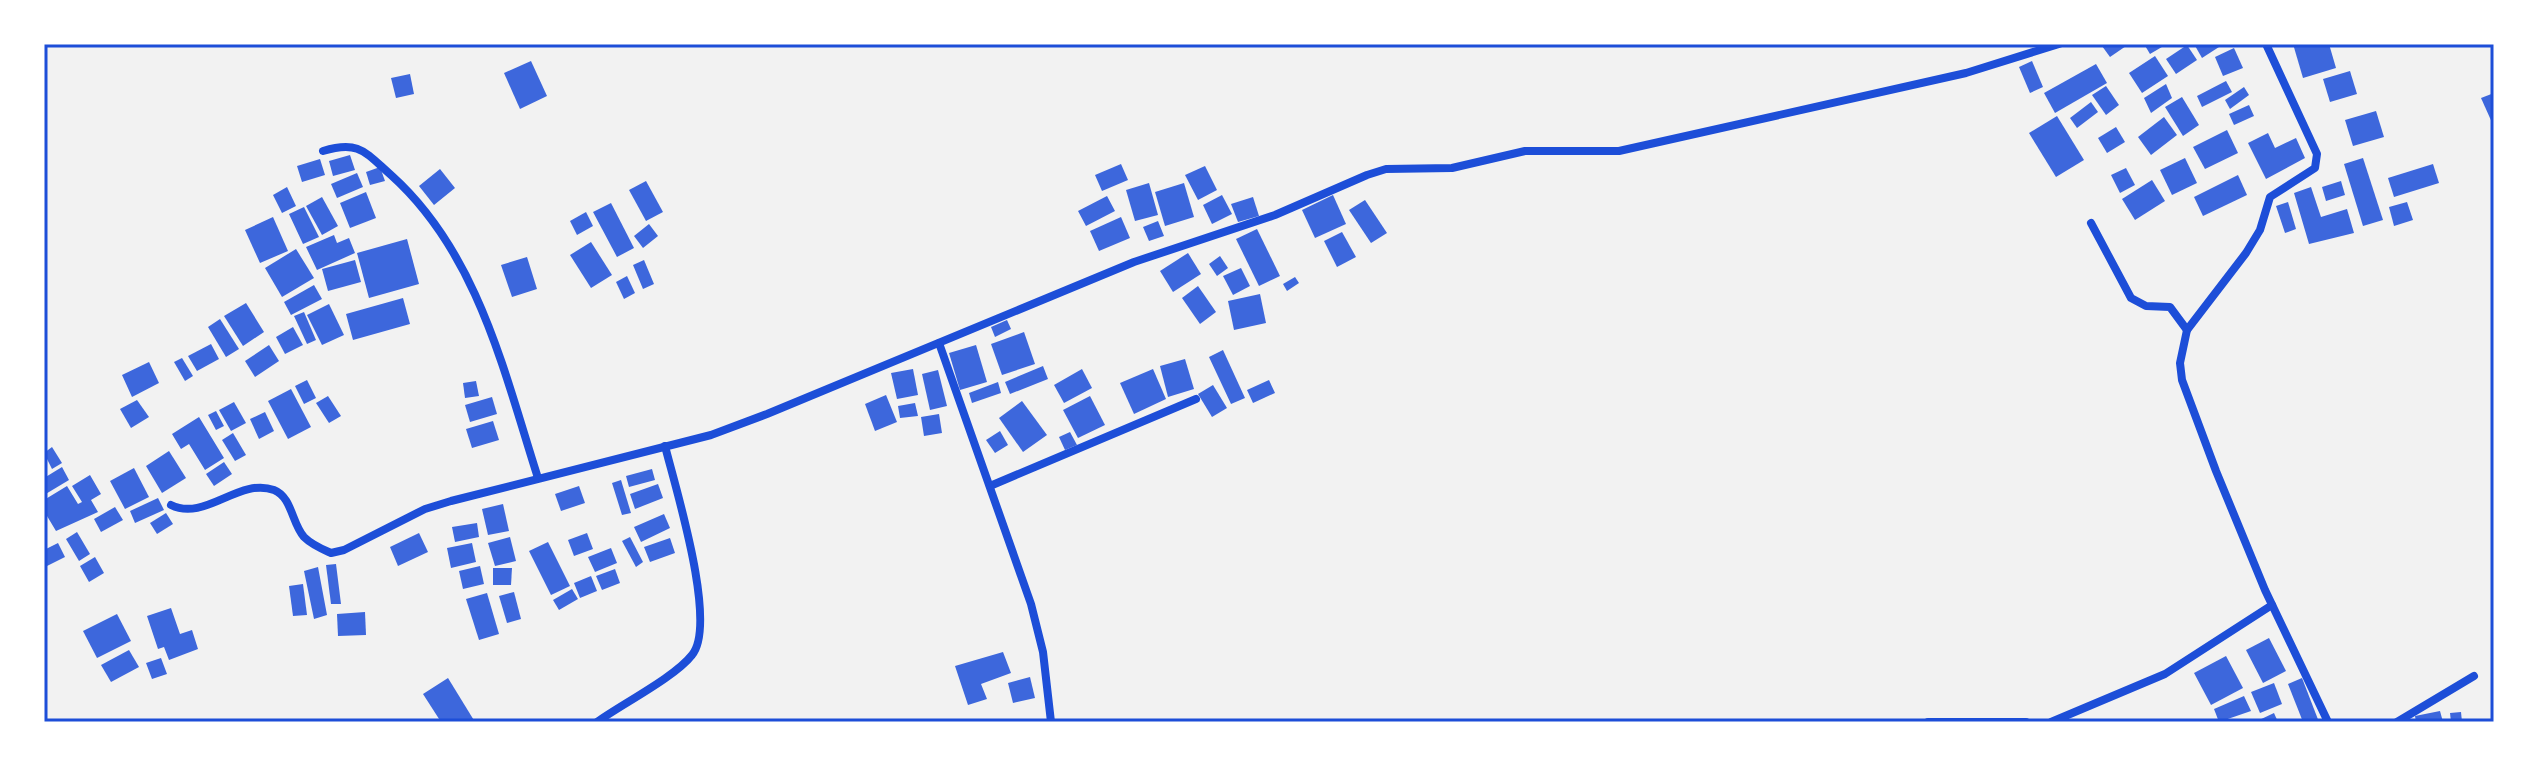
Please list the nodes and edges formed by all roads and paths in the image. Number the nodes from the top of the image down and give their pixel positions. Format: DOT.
graph roads {
  1 [pos="2059,44"];
  2 [pos="2266,44"];
  3 [pos="323,151"];
  4 [pos="2091,223"];
  5 [pos="2187,330"];
  6 [pos="939,343"];
  7 [pos="1196,399"];
  8 [pos="665,446"];
  9 [pos="538,478"];
  10 [pos="990,486"];
  11 [pos="171,505"];
  12 [pos="2272,605"];
  13 [pos="2474,676"];
  14 [pos="597,722"];
  15 [pos="1051,722"];
  16 [pos="1928,722"];
  17 [pos="2026,722"];
  18 [pos="2051,722"];
  19 [pos="2328,722"];
  20 [pos="2397,722"];
  1 -- 6 [label="street"];
  2 -- 5 [label="street"];
  3 -- 9 [label="street"];
  4 -- 5 [label="street"];
  5 -- 12 [label="street"];
  6 -- 8 [label="street"];
  6 -- 10 [label="street"];
  7 -- 10 [label="street"];
  8 -- 9 [label="street"];
  8 -- 14 [label="street"];
  9 -- 11 [label="street"];
  10 -- 15 [label="street"];
  12 -- 18 [label="street"];
  12 -- 19 [label="street"];
  13 -- 20 [label="street"];
  16 -- 17 [label="street"];
}
